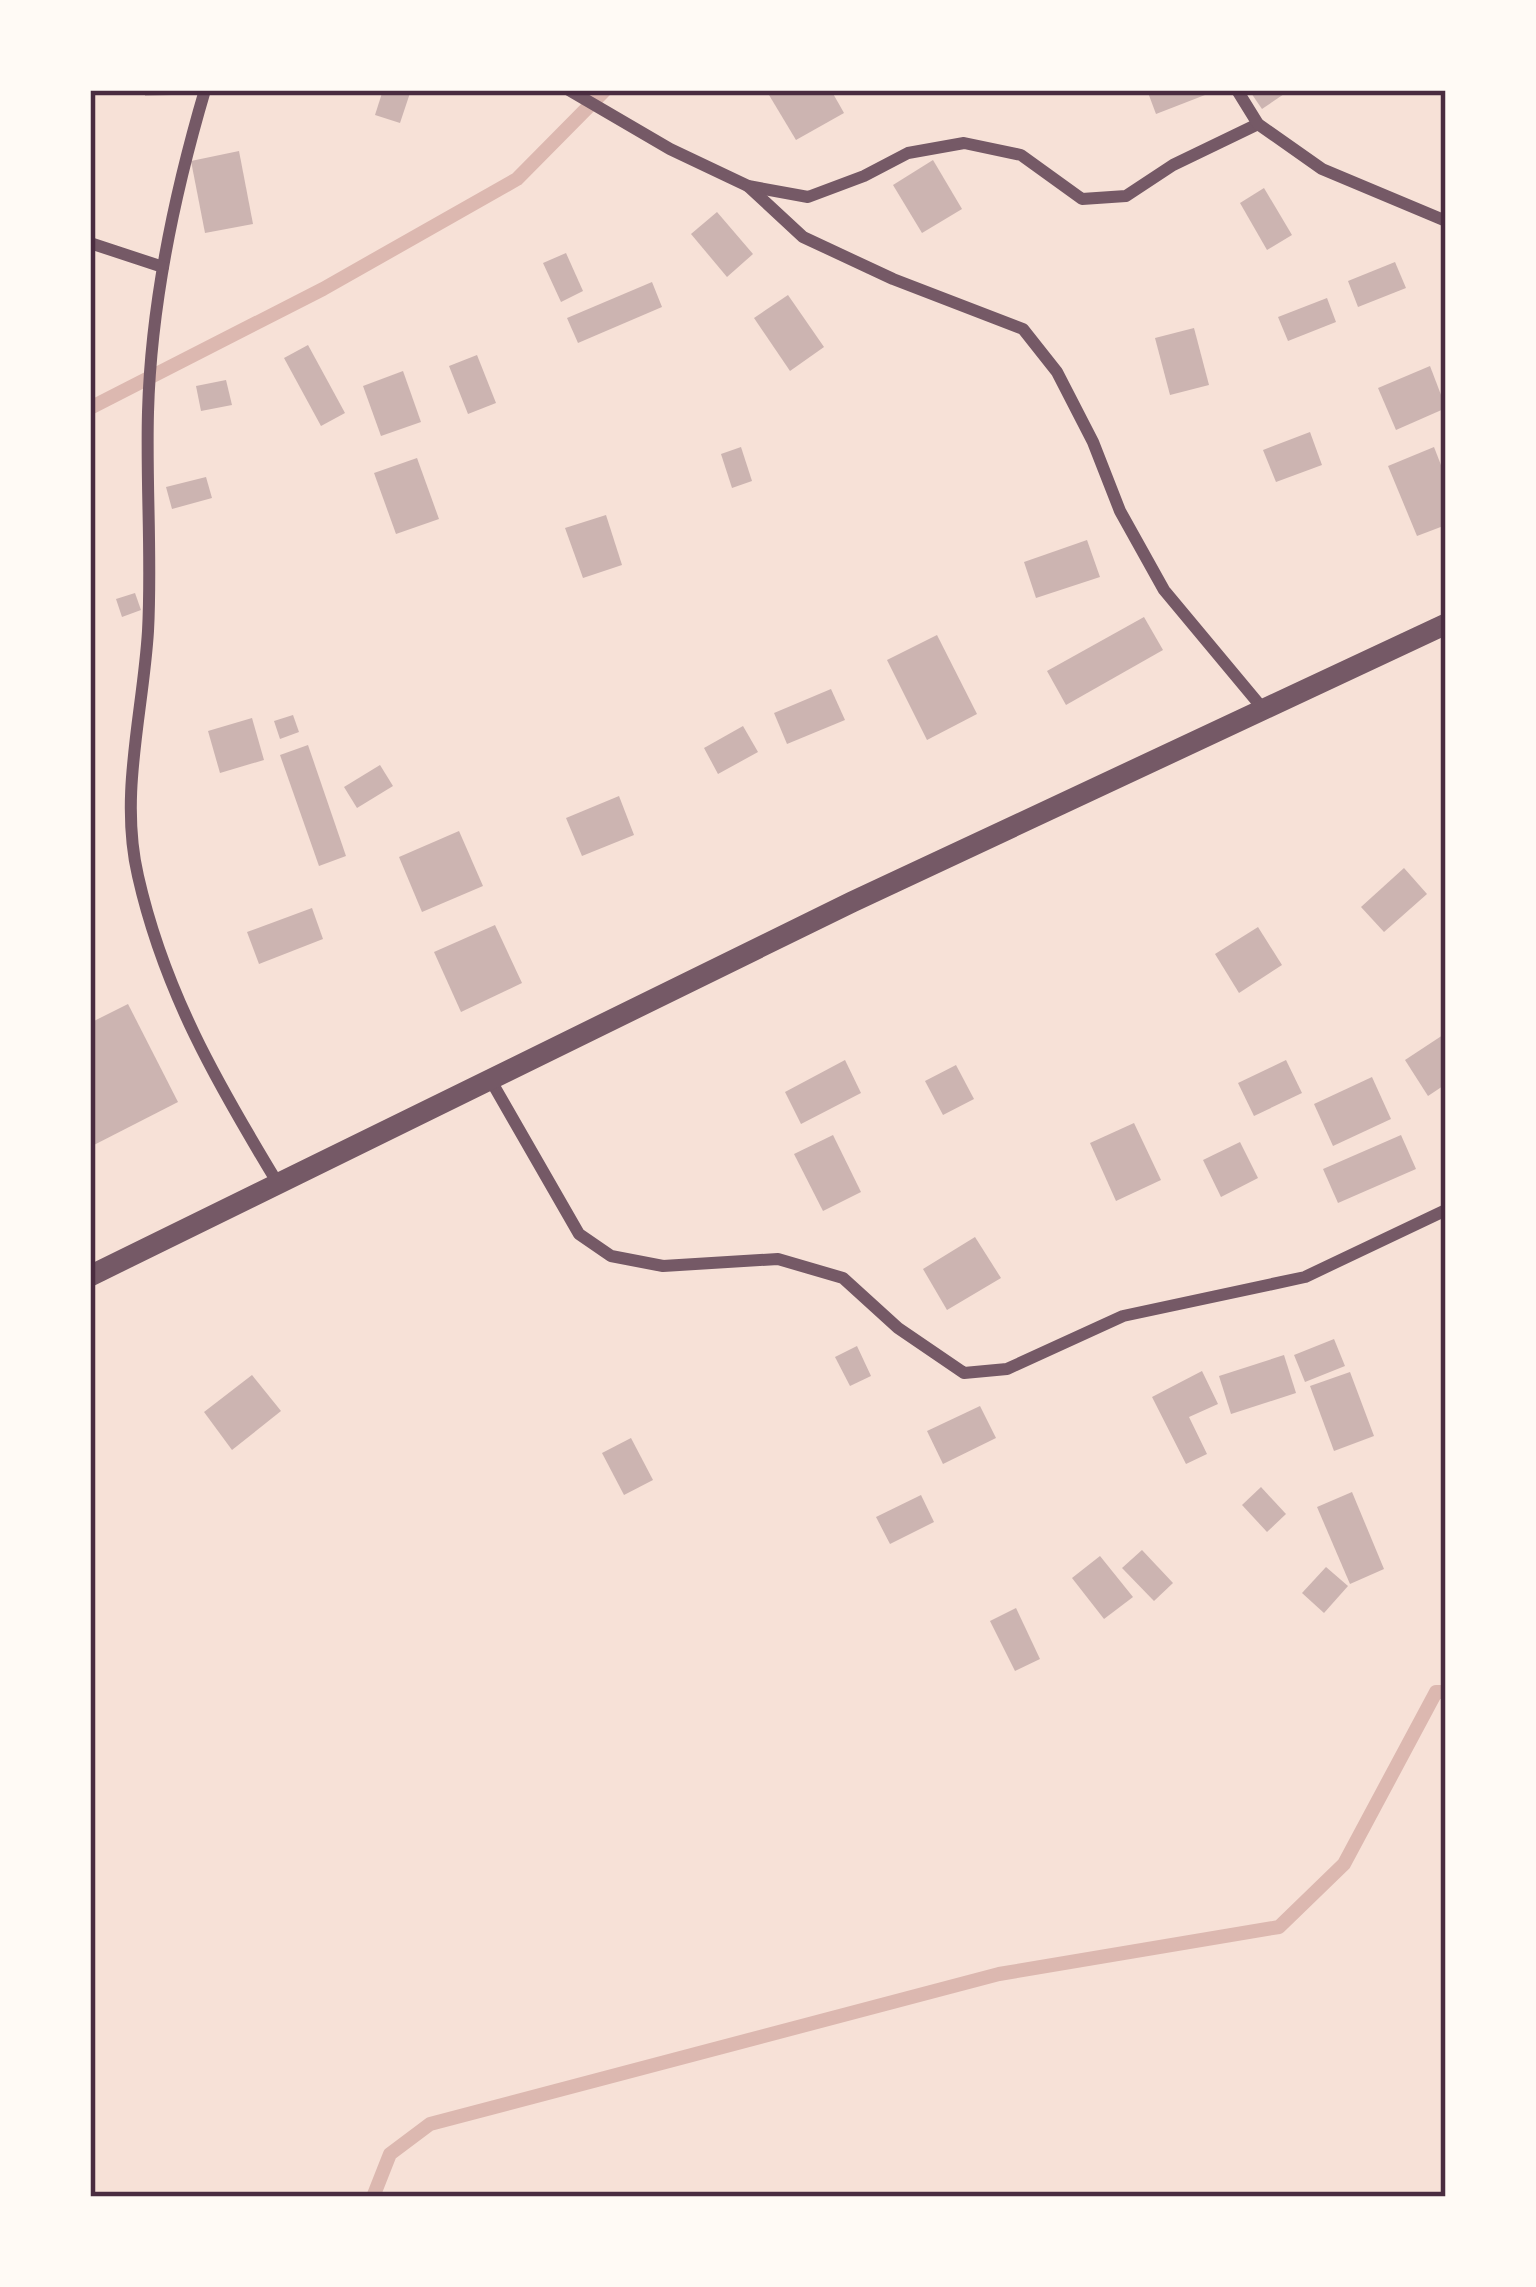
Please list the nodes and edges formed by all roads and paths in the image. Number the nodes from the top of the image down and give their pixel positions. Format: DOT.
graph roads {
  1 [pos="205,90"];
  2 [pos="569,90"];
  3 [pos="1237,90"];
  4 [pos="1258,124"];
  5 [pos="748,187"];
  6 [pos="1446,220"];
  7 [pos="90,243"];
  8 [pos="163,266"];
  9 [pos="1446,624"];
  10 [pos="1264,710"];
  11 [pos="489,1078"];
  12 [pos="277,1182"];
  13 [pos="1446,1210"];
  14 [pos="90,1276"];
  1 -- 8 [label="street"];
  2 -- 5 [label="street"];
  3 -- 4 [label="street"];
  4 -- 5 [label="street"];
  4 -- 6 [label="street"];
  5 -- 10 [label="street"];
  7 -- 8 [label="street"];
  8 -- 12 [label="street"];
  9 -- 10 [label="street"];
  10 -- 11 [label="street"];
  11 -- 12 [label="street"];
  11 -- 13 [label="street"];
  12 -- 14 [label="street"];
}
